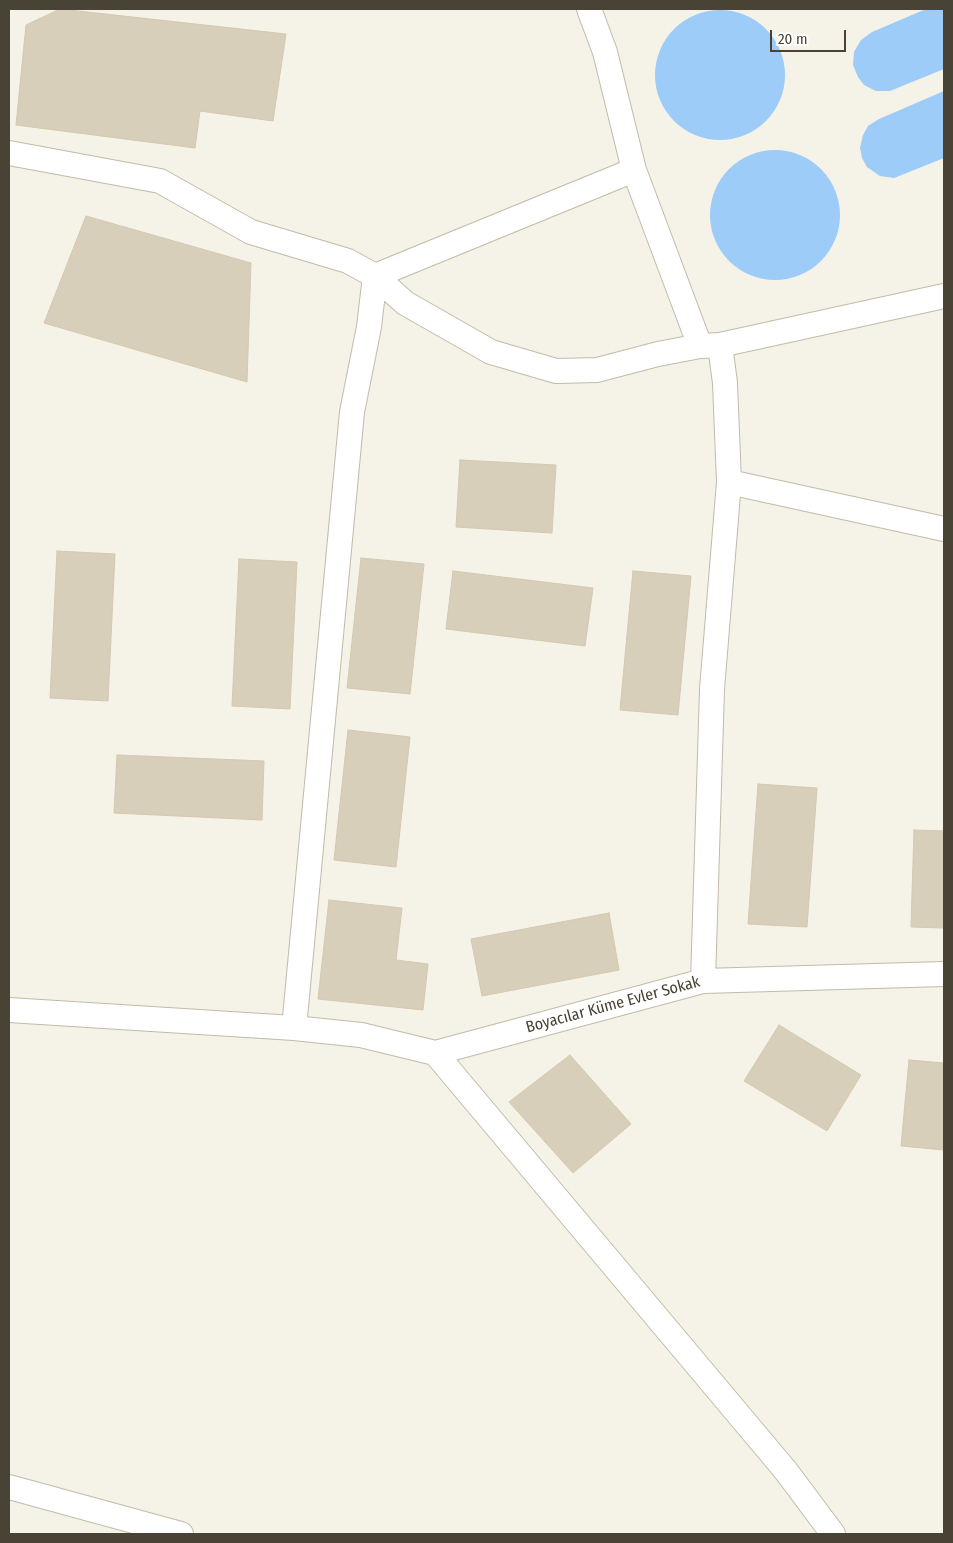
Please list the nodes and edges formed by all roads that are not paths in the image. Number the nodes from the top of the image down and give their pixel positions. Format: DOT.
graph roads {
  1 [pos="589,9"];
  2 [pos="9,153"];
  3 [pos="634,170"];
  4 [pos="375,276"];
  5 [pos="944,296"];
  6 [pos="710,345"];
  7 [pos="729,482"];
  8 [pos="944,529"];
  9 [pos="944,974"];
  10 [pos="703,981"];
  11 [pos="9,1010"];
  12 [pos="294,1028"];
  13 [pos="435,1053"];
  14 [pos="9,1487"];
  15 [pos="181,1534"];
  16 [pos="833,1534"];
  1 -- 3 [label="street"];
  2 -- 4 [label="street"];
  3 -- 4 [label="street"];
  3 -- 6 [label="street"];
  4 -- 6 [label="street"];
  4 -- 12 [label="street"];
  5 -- 6 [label="street"];
  6 -- 7 [label="street"];
  7 -- 8 [label="street"];
  7 -- 10 [label="street"];
  9 -- 10 [label="street, Boyacılar Küme Evler Sokak"];
  10 -- 13 [label="street, Boyacılar Küme Evler Sokak"];
  11 -- 12 [label="street"];
  12 -- 13 [label="street"];
  13 -- 16 [label="street"];
  14 -- 15 [label="street"];
}
